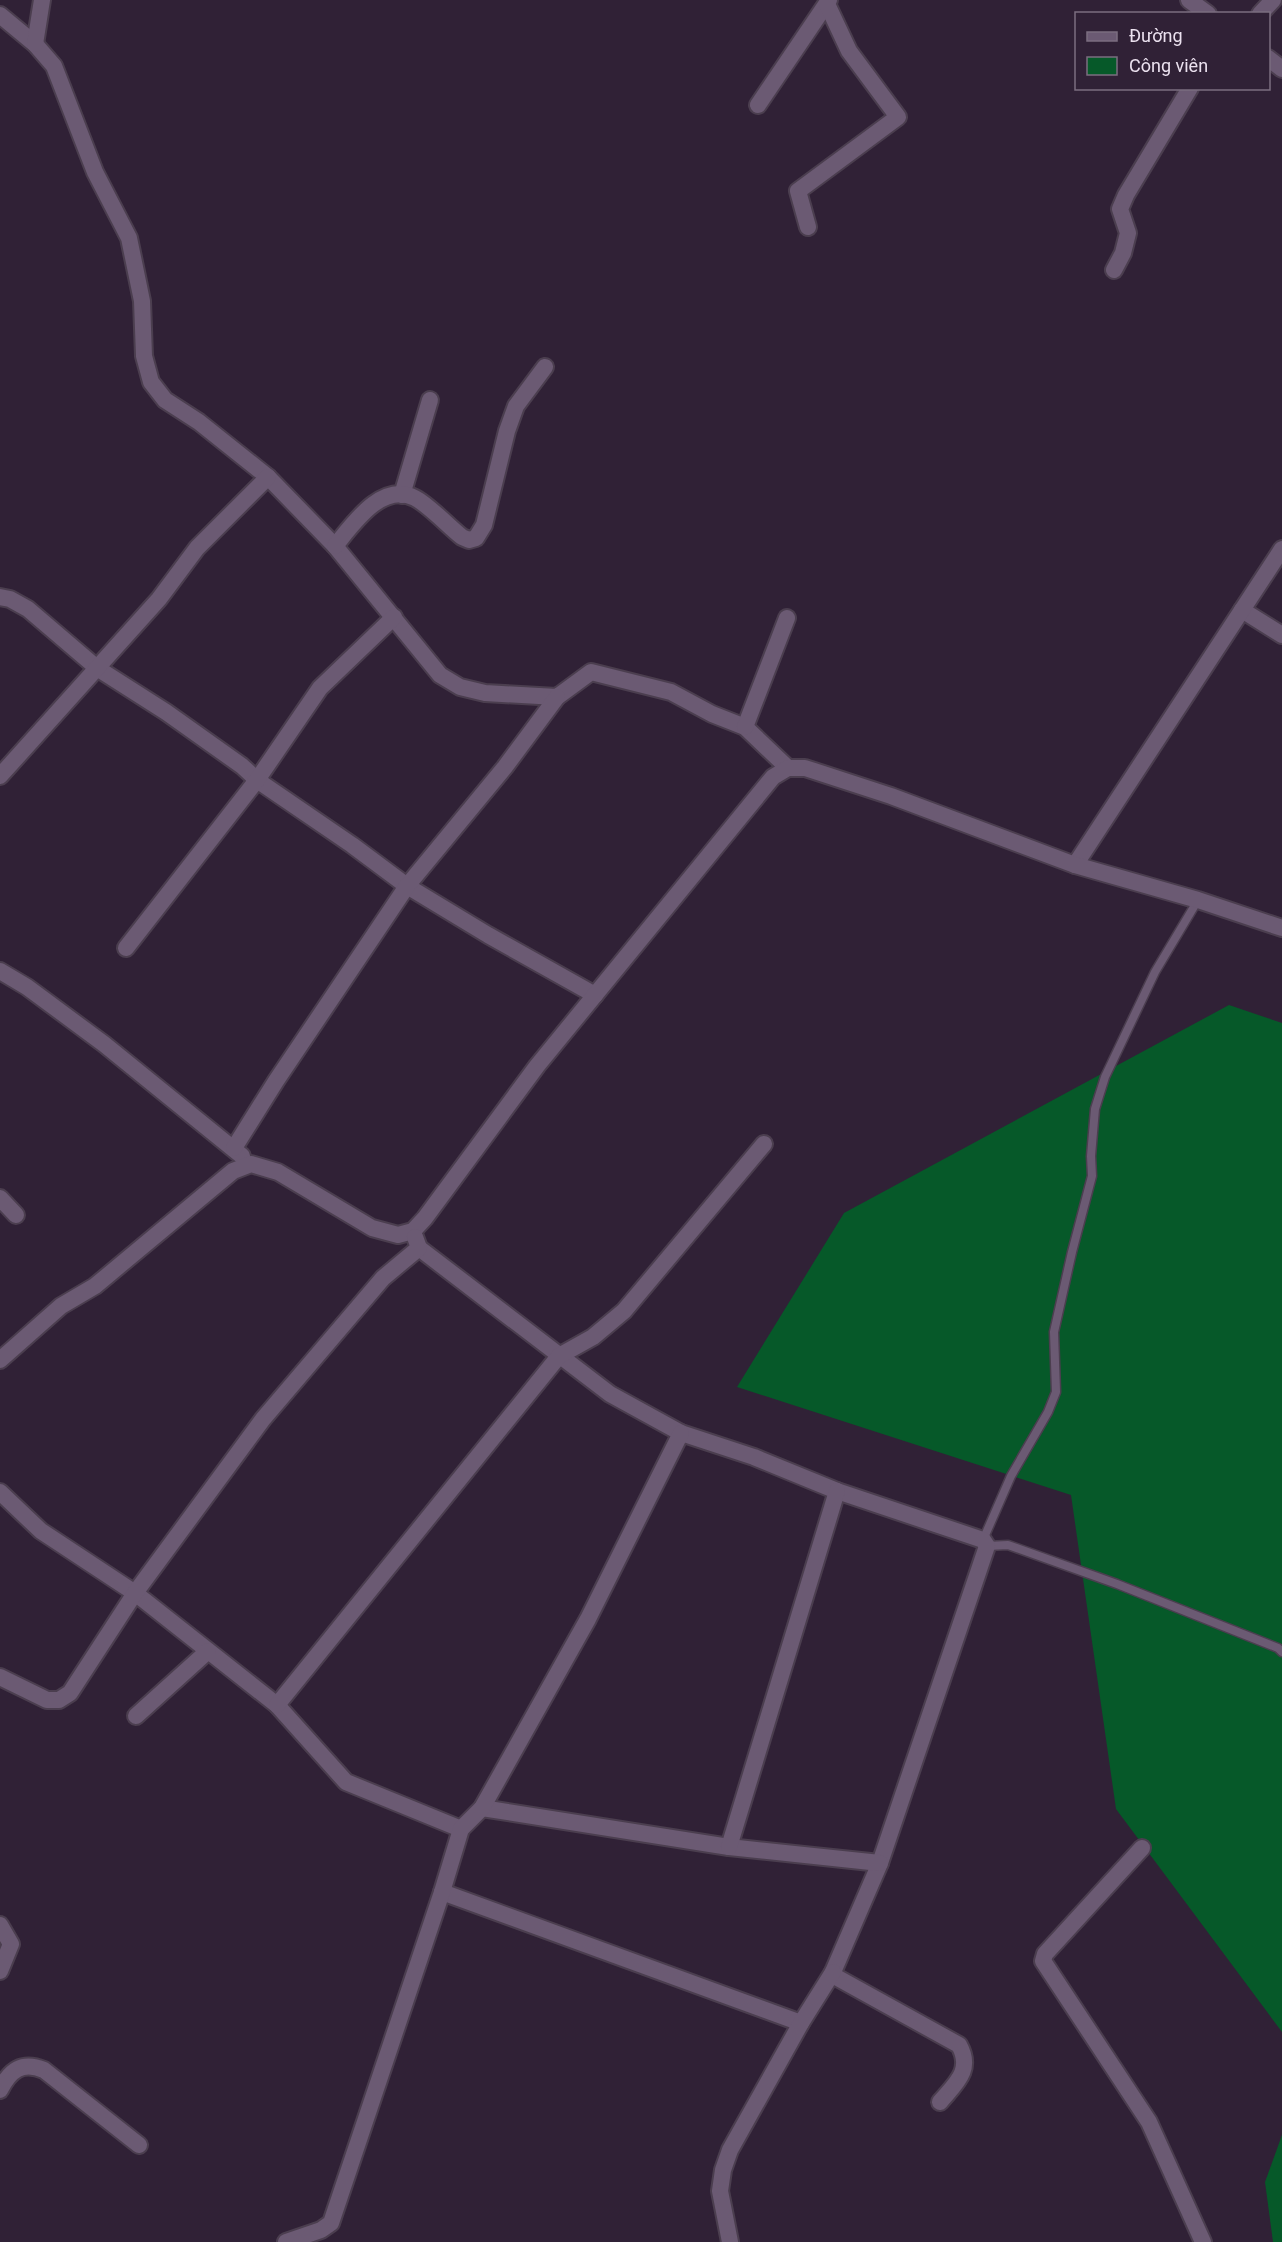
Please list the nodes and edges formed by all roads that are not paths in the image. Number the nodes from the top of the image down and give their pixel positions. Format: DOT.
graph roads {
  1 [pos="42,0"];
  2 [pos="1189,0"];
  3 [pos="1273,0"];
  4 [pos="828,2"];
  5 [pos="1206,12"];
  6 [pos="1262,12"];
  7 [pos="0,15"];
  8 [pos="35,44"];
  9 [pos="1270,59"];
  10 [pos="1282,69"];
  11 [pos="1189,90"];
  12 [pos="758,105"];
  13 [pos="808,227"];
  14 [pos="1114,270"];
  15 [pos="545,366"];
  16 [pos="430,400"];
  17 [pos="268,477"];
  18 [pos="402,495"];
  19 [pos="334,546"];
  20 [pos="1282,549"];
  21 [pos="0,597"];
  22 [pos="1242,610"];
  23 [pos="394,617"];
  24 [pos="787,618"];
  25 [pos="1282,635"];
  26 [pos="97,668"];
  27 [pos="556,697"];
  28 [pos="745,727"];
  29 [pos="788,768"];
  30 [pos="0,776"];
  31 [pos="257,780"];
  32 [pos="1075,865"];
  33 [pos="407,886"];
  34 [pos="1198,900"];
  35 [pos="1282,928"];
  36 [pos="126,948"];
  37 [pos="0,971"];
  38 [pos="595,995"];
  39 [pos="764,1144"];
  40 [pos="234,1148"];
  41 [pos="251,1164"];
  42 [pos="0,1198"];
  43 [pos="16,1215"];
  44 [pos="413,1231"];
  45 [pos="418,1248"];
  46 [pos="559,1356"];
  47 [pos="0,1360"];
  48 [pos="681,1433"];
  49 [pos="837,1491"];
  50 [pos="0,1492"];
  51 [pos="985,1543"];
  52 [pos="135,1593"];
  53 [pos="208,1651"];
  54 [pos="1282,1652"];
  55 [pos="0,1677"];
  56 [pos="277,1705"];
  57 [pos="136,1716"];
  58 [pos="482,1808"];
  59 [pos="461,1829"];
  60 [pos="729,1847"];
  61 [pos="1142,1848"];
  62 [pos="880,1863"];
  63 [pos="442,1892"];
  64 [pos="0,1925"];
  65 [pos="0,1971"];
  66 [pos="833,1971"];
  67 [pos="801,2022"];
  68 [pos="0,2090"];
  69 [pos="940,2102"];
  70 [pos="139,2145"];
  71 [pos="286,2242"];
  72 [pos="730,2242"];
  73 [pos="1203,2242"];
  1 -- 8 [label="street"];
  2 -- 5 [label="street"];
  3 -- 6 [label="street"];
  4 -- 12 [label="street"];
  4 -- 13 [label="street"];
  7 -- 8 [label="street"];
  8 -- 17 [label="street"];
  9 -- 10 [label="street"];
  11 -- 14 [label="street"];
  15 -- 18 [label="street"];
  16 -- 18 [label="street"];
  17 -- 19 [label="street"];
  17 -- 26 [label="street"];
  18 -- 19 [label="street"];
  19 -- 23 [label="street"];
  20 -- 22 [label="street"];
  21 -- 26 [label="street"];
  22 -- 25 [label="street"];
  22 -- 32 [label="street"];
  23 -- 27 [label="street"];
  23 -- 31 [label="street"];
  24 -- 28 [label="street"];
  26 -- 30 [label="street"];
  26 -- 31 [label="street"];
  27 -- 28 [label="street"];
  27 -- 33 [label="street"];
  28 -- 29 [label="street"];
  29 -- 32 [label="street"];
  29 -- 38 [label="street"];
  31 -- 33 [label="street"];
  31 -- 36 [label="street"];
  32 -- 34 [label="street"];
  33 -- 38 [label="street"];
  33 -- 40 [label="street"];
  34 -- 35 [label="street"];
  34 -- 51 [label="lane"];
  37 -- 40 [label="street"];
  38 -- 44 [label="street"];
  39 -- 46 [label="street"];
  40 -- 41 [label="street"];
  41 -- 44 [label="street"];
  41 -- 47 [label="street"];
  42 -- 43 [label="street"];
  44 -- 45 [label="street"];
  45 -- 46 [label="street"];
  45 -- 52 [label="street"];
  46 -- 48 [label="street"];
  46 -- 56 [label="street"];
  48 -- 49 [label="street"];
  48 -- 58 [label="street"];
  49 -- 51 [label="street"];
  49 -- 60 [label="street"];
  50 -- 52 [label="street"];
  51 -- 54 [label="lane"];
  51 -- 62 [label="street"];
  52 -- 53 [label="street"];
  52 -- 55 [label="street"];
  53 -- 56 [label="street"];
  53 -- 57 [label="street"];
  56 -- 59 [label="street"];
  58 -- 59 [label="street"];
  58 -- 60 [label="street"];
  59 -- 63 [label="street"];
  60 -- 62 [label="street"];
  61 -- 73 [label="street"];
  62 -- 66 [label="street"];
  63 -- 67 [label="street"];
  63 -- 71 [label="street"];
  64 -- 65 [label="street"];
  66 -- 67 [label="street"];
  66 -- 69 [label="street"];
  67 -- 72 [label="street"];
  68 -- 70 [label="street"];
}
